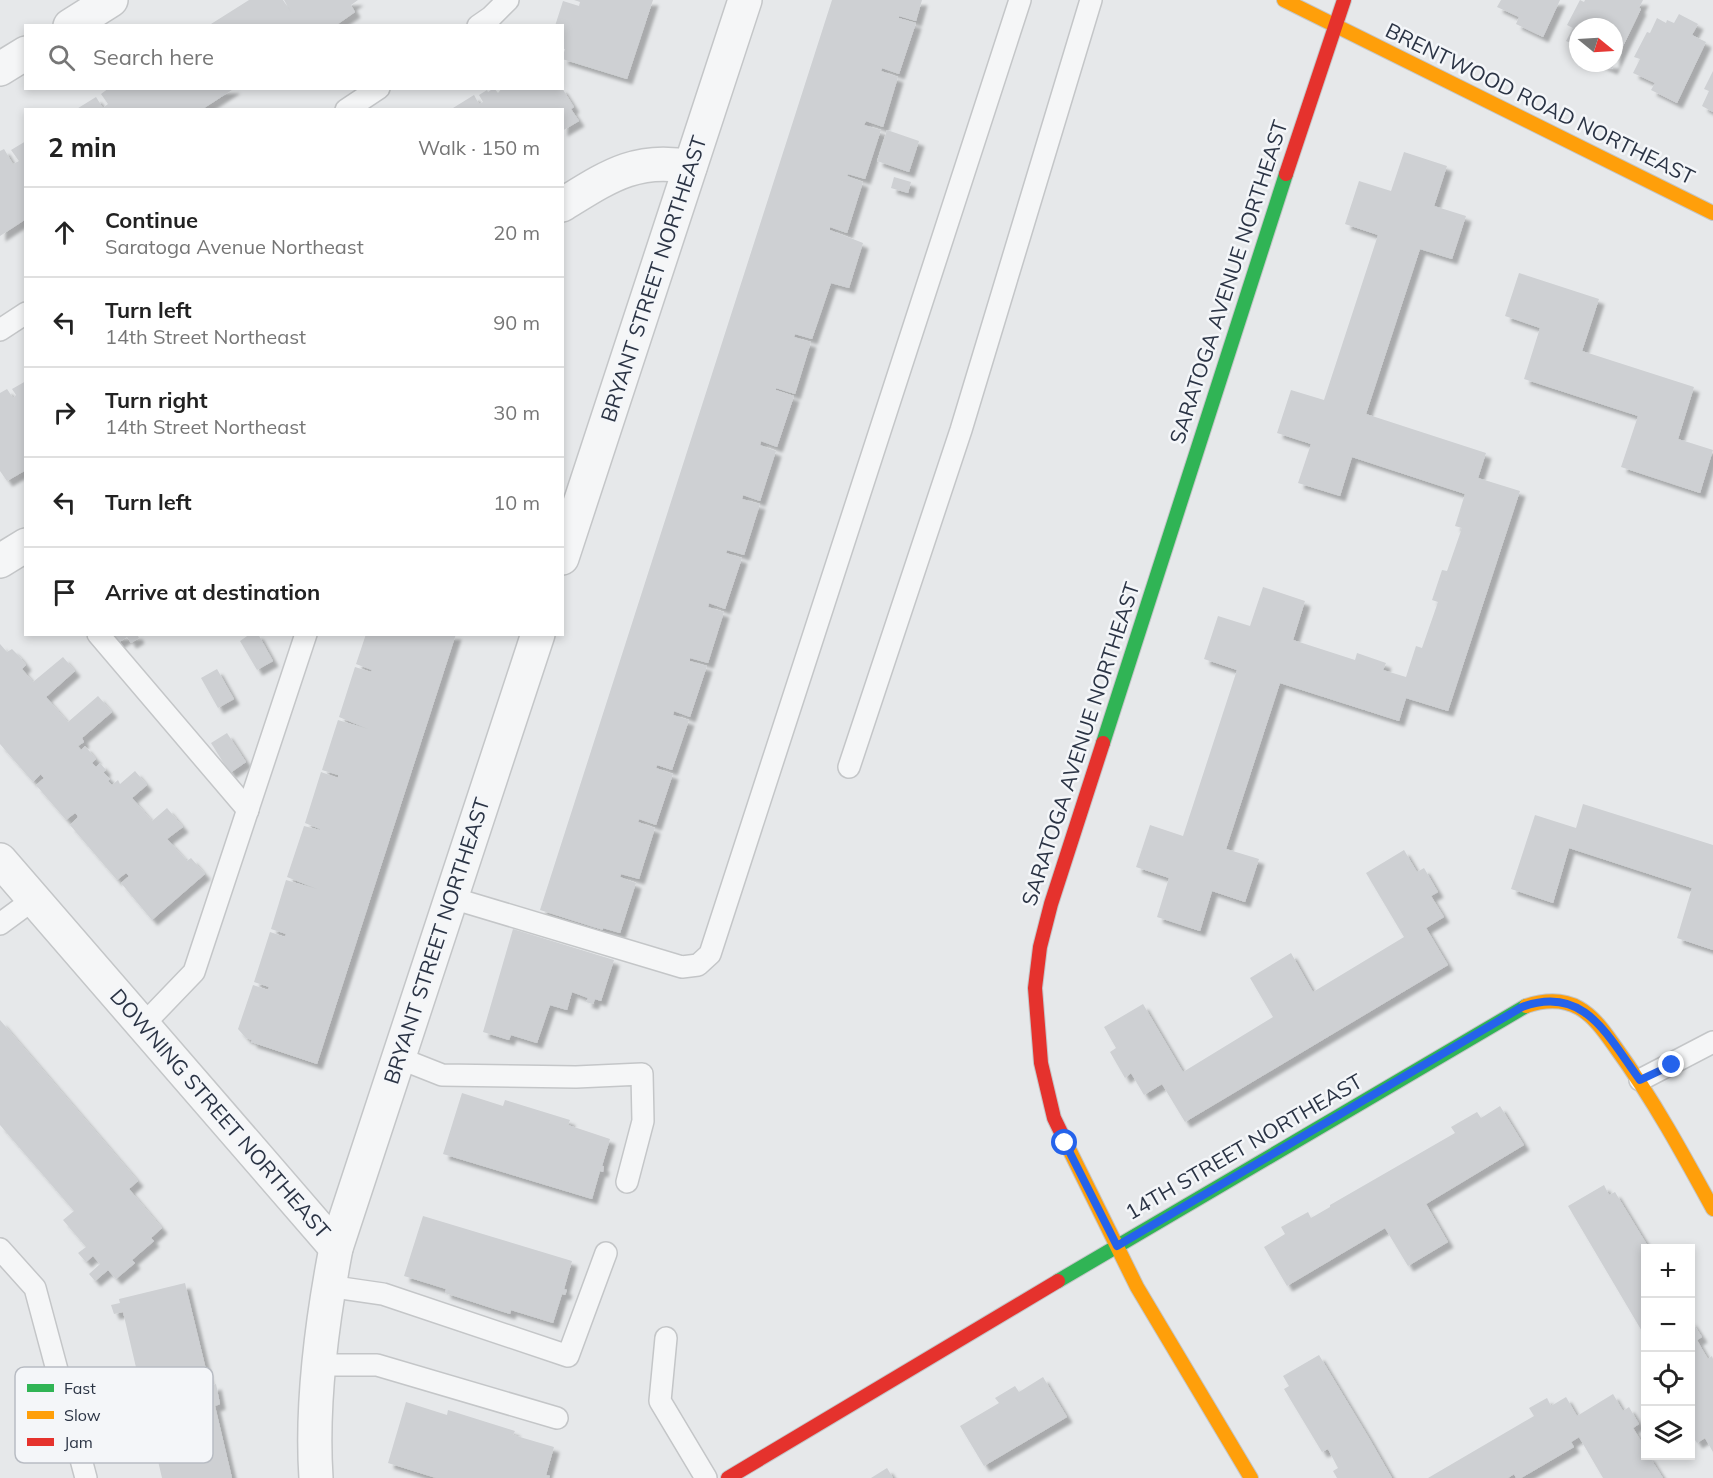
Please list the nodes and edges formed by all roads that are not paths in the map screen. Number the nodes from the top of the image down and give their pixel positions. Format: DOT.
graph roads {
  1 [pos="111,0"];
  2 [pos="508,0"];
  3 [pos="745,0"];
  4 [pos="1020,0"];
  5 [pos="1091,0"];
  6 [pos="1284,0"];
  7 [pos="1344,0"];
  8 [pos="73,24"];
  9 [pos="481,24"];
  10 [pos="1336,26"];
  11 [pos="24,54"];
  12 [pos="0,69"];
  13 [pos="376,90"];
  14 [pos="349,108"];
  15 [pos="690,167"];
  16 [pos="564,204"];
  17 [pos="1713,213"];
  18 [pos="24,315"];
  19 [pos="0,330"];
  20 [pos="564,552"];
  21 [pos="100,636"];
  22 [pos="305,636"];
  23 [pos="537,636"];
  24 [pos="849,767"];
  25 [pos="248,810"];
  26 [pos="0,860"];
  27 [pos="452,898"];
  28 [pos="34,899"];
  29 [pos="0,924"];
  30 [pos="143,1025"];
  31 [pos="1713,1042"];
  32 [pos="399,1058"];
  33 [pos="1640,1080"];
  34 [pos="627,1182"];
  35 [pos="1713,1209"];
  36 [pos="1117,1246"];
  37 [pos="336,1248"];
  38 [pos="0,1249"];
  39 [pos="606,1253"];
  40 [pos="328,1286"];
  41 [pos="666,1338"];
  42 [pos="320,1365"];
  43 [pos="56,1367"];
  44 [pos="557,1418"];
  45 [pos="82,1463"];
  46 [pos="732,1477"];
  47 [pos="86,1478"];
  48 [pos="316,1478"];
  49 [pos="706,1478"];
  50 [pos="1251,1478"];
  1 -- 8 [label="street"];
  2 -- 9 [label="lane"];
  3 -- 15 [label="street, BRYANT STREET NORTHEAST"];
  4 -- 27 [label="lane"];
  5 -- 24 [label="lane"];
  6 -- 10 [label="street, BRENTWOOD ROAD NORTHEAST"];
  7 -- 10 [label="street, SARATOGA AVENUE NORTHEAST"];
  10 -- 17 [label="street, BRENTWOOD ROAD NORTHEAST"];
  10 -- 36 [label="street, SARATOGA AVENUE NORTHEAST"];
  11 -- 12 [label="street"];
  13 -- 14 [label="lane"];
  15 -- 16 [label="street"];
  15 -- 20 [label="street, BRYANT STREET NORTHEAST"];
  18 -- 19 [label="lane"];
  21 -- 25 [label="lane"];
  22 -- 25 [label="lane"];
  23 -- 27 [label="street, BRYANT STREET NORTHEAST"];
  25 -- 30 [label="lane"];
  26 -- 28 [label="street, DOWNING STREET NORTHEAST"];
  27 -- 32 [label="street, BRYANT STREET NORTHEAST"];
  28 -- 29 [label="lane"];
  28 -- 30 [label="street, DOWNING STREET NORTHEAST"];
  30 -- 37 [label="street, DOWNING STREET NORTHEAST"];
  31 -- 33 [label="lane"];
  32 -- 34 [label="lane"];
  32 -- 37 [label="street, BRYANT STREET NORTHEAST"];
  33 -- 35 [label="street, 14TH STREET NORTHEAST"];
  33 -- 36 [label="street, 14TH STREET NORTHEAST"];
  36 -- 46 [label="street, 14TH STREET NORTHEAST"];
  36 -- 50 [label="street, SARATOGA AVENUE NORTHEAST"];
  37 -- 40 [label="street, DOWNING STREET NORTHEAST"];
  38 -- 43 [label="lane"];
  39 -- 40 [label="lane"];
  40 -- 42 [label="street, DOWNING STREET NORTHEAST"];
  41 -- 49 [label="lane"];
  42 -- 44 [label="lane"];
  42 -- 48 [label="street, DOWNING STREET NORTHEAST"];
  45 -- 47 [label="lane"];
}
